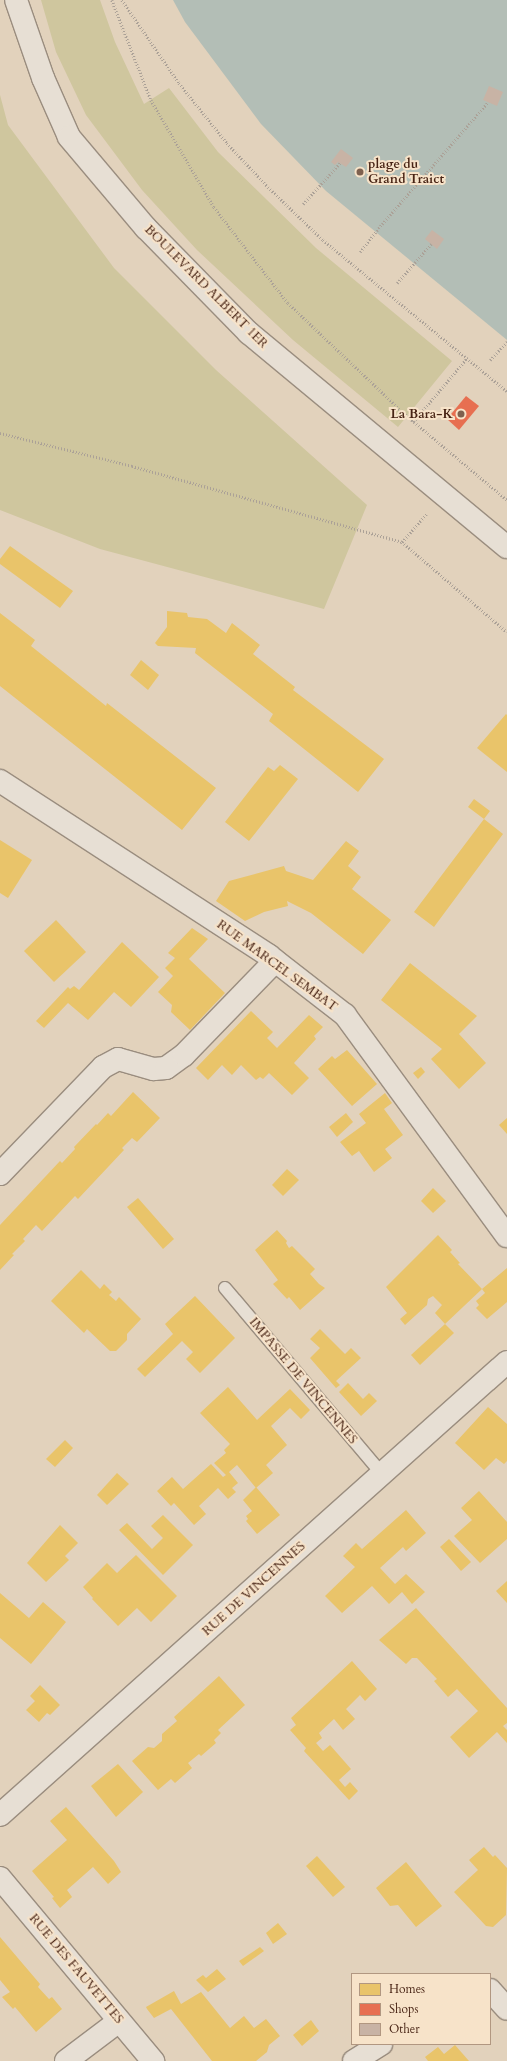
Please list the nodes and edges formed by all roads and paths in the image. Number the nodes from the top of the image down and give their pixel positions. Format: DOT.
graph roads {
  1 [pos="16,0"];
  2 [pos="112,0"];
  3 [pos="122,0"];
  4 [pos="488,102"];
  5 [pos="340,163"];
  6 [pos="303,204"];
  7 [pos="431,244"];
  8 [pos="360,252"];
  9 [pos="396,283"];
  10 [pos="507,342"];
  11 [pos="467,358"];
  12 [pos="490,360"];
  13 [pos="507,391"];
  14 [pos="413,422"];
  15 [pos="0,433"];
  16 [pos="442,493"];
  17 [pos="507,500"];
  18 [pos="402,542"];
  19 [pos="507,547"];
  20 [pos="507,632"];
  21 [pos="0,781"];
  22 [pos="275,961"];
  23 [pos="0,1174"];
  24 [pos="507,1236"];
  25 [pos="225,1288"];
  26 [pos="507,1362"];
  27 [pos="382,1474"];
  28 [pos="0,1815"];
  29 [pos="0,1878"];
  30 [pos="491,1991"];
  31 [pos="507,2009"];
  32 [pos="119,2021"];
  33 [pos="379,2045"];
  34 [pos="66,2061"];
  35 [pos="153,2061"];
  36 [pos="354,2061"];
  1 -- 16 [label="street, BOULEVARD ALBERT 1ER"];
  2 -- 14 [label="path"];
  3 -- 11 [label="path"];
  4 -- 8 [label="path"];
  5 -- 6 [label="path"];
  7 -- 9 [label="path"];
  10 -- 12 [label="path"];
  11 -- 13 [label="path"];
  11 -- 14 [label="path"];
  14 -- 17 [label="path"];
  15 -- 18 [label="path"];
  16 -- 18 [label="path"];
  16 -- 19 [label="street, BOULEVARD ALBERT 1ER"];
  18 -- 20 [label="path"];
  21 -- 22 [label="street, RUE MARCEL SEMBAT"];
  22 -- 23 [label="street"];
  22 -- 24 [label="street, RUE MARCEL SEMBAT"];
  25 -- 27 [label="lane, IMPASSE DE VINCENNES"];
  26 -- 27 [label="street, RUE DE VINCENNES"];
  27 -- 28 [label="street, RUE DE VINCENNES"];
  29 -- 32 [label="street, RUE DES FAUVETTES"];
  30 -- 31 [label="street"];
  32 -- 34 [label="street"];
  32 -- 35 [label="street, RUE DES FAUVETTES"];
  33 -- 36 [label="street"];
}
